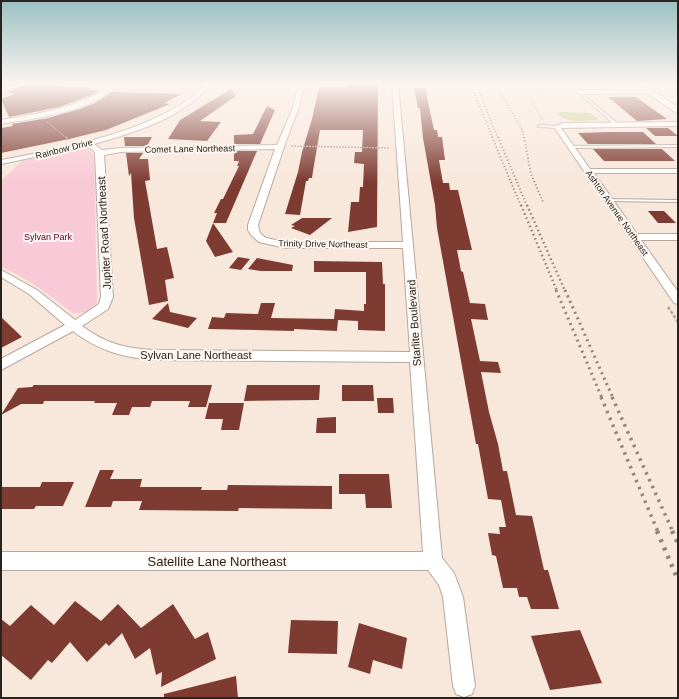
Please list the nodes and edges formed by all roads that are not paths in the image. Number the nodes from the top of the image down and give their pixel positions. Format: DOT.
graph roads {
  1 [pos="30,117"];
  2 [pos="163,117"];
  3 [pos="292,117"];
  4 [pos="399,117"];
  5 [pos="607,117"];
  6 [pos="1,122"];
  7 [pos="678,124"];
  8 [pos="617,125"];
  9 [pos="540,126"];
  10 [pos="558,126"];
  11 [pos="89,143"];
  12 [pos="281,145"];
  13 [pos="678,146"];
  14 [pos="570,147"];
  15 [pos="100,153"];
  16 [pos="1,162"];
  17 [pos="587,171"];
  18 [pos="678,171"];
  19 [pos="608,200"];
  20 [pos="678,201"];
  21 [pos="634,237"];
  22 [pos="678,237"];
  23 [pos="409,245"];
  24 [pos="1,273"];
  25 [pos="678,300"];
  26 [pos="72,326"];
  27 [pos="416,356"];
  28 [pos="1,365"];
  29 [pos="1,561"];
  30 [pos="433,561"];
  31 [pos="464,686"];
  1 -- 6 [label="street"];
  2 -- 11 [label="street, Rainbow Drive"];
  3 -- 12 [label="street, Trinity Drive Northeast"];
  4 -- 23 [label="street, Starlite Boulevard"];
  5 -- 8 [label="lane"];
  7 -- 8 [label="street"];
  8 -- 10 [label="street"];
  9 -- 10 [label="lane"];
  10 -- 14 [label="street, Ashton Avenue Northeast"];
  11 -- 15 [label="street"];
  11 -- 16 [label="street, Rainbow Drive"];
  12 -- 15 [label="street, Comet Lane Northeast"];
  12 -- 23 [label="street, Trinity Drive Northeast"];
  13 -- 14 [label="lane"];
  14 -- 17 [label="street, Ashton Avenue Northeast"];
  15 -- 26 [label="street, Jupiter Road Northeast"];
  17 -- 18 [label="street"];
  17 -- 19 [label="street, Ashton Avenue Northeast"];
  19 -- 20 [label="lane"];
  19 -- 21 [label="street, Ashton Avenue Northeast"];
  21 -- 22 [label="street"];
  21 -- 25 [label="street, Ashton Avenue Northeast"];
  23 -- 27 [label="street, Starlite Boulevard"];
  24 -- 26 [label="street, Sylvan Lane Northeast"];
  26 -- 27 [label="street, Sylvan Lane Northeast"];
  26 -- 28 [label="street, Jupiter Road Northeast"];
  27 -- 30 [label="street, Starlite Boulevard"];
  29 -- 30 [label="street, Satellite Lane Northeast"];
  30 -- 31 [label="street"];
}
